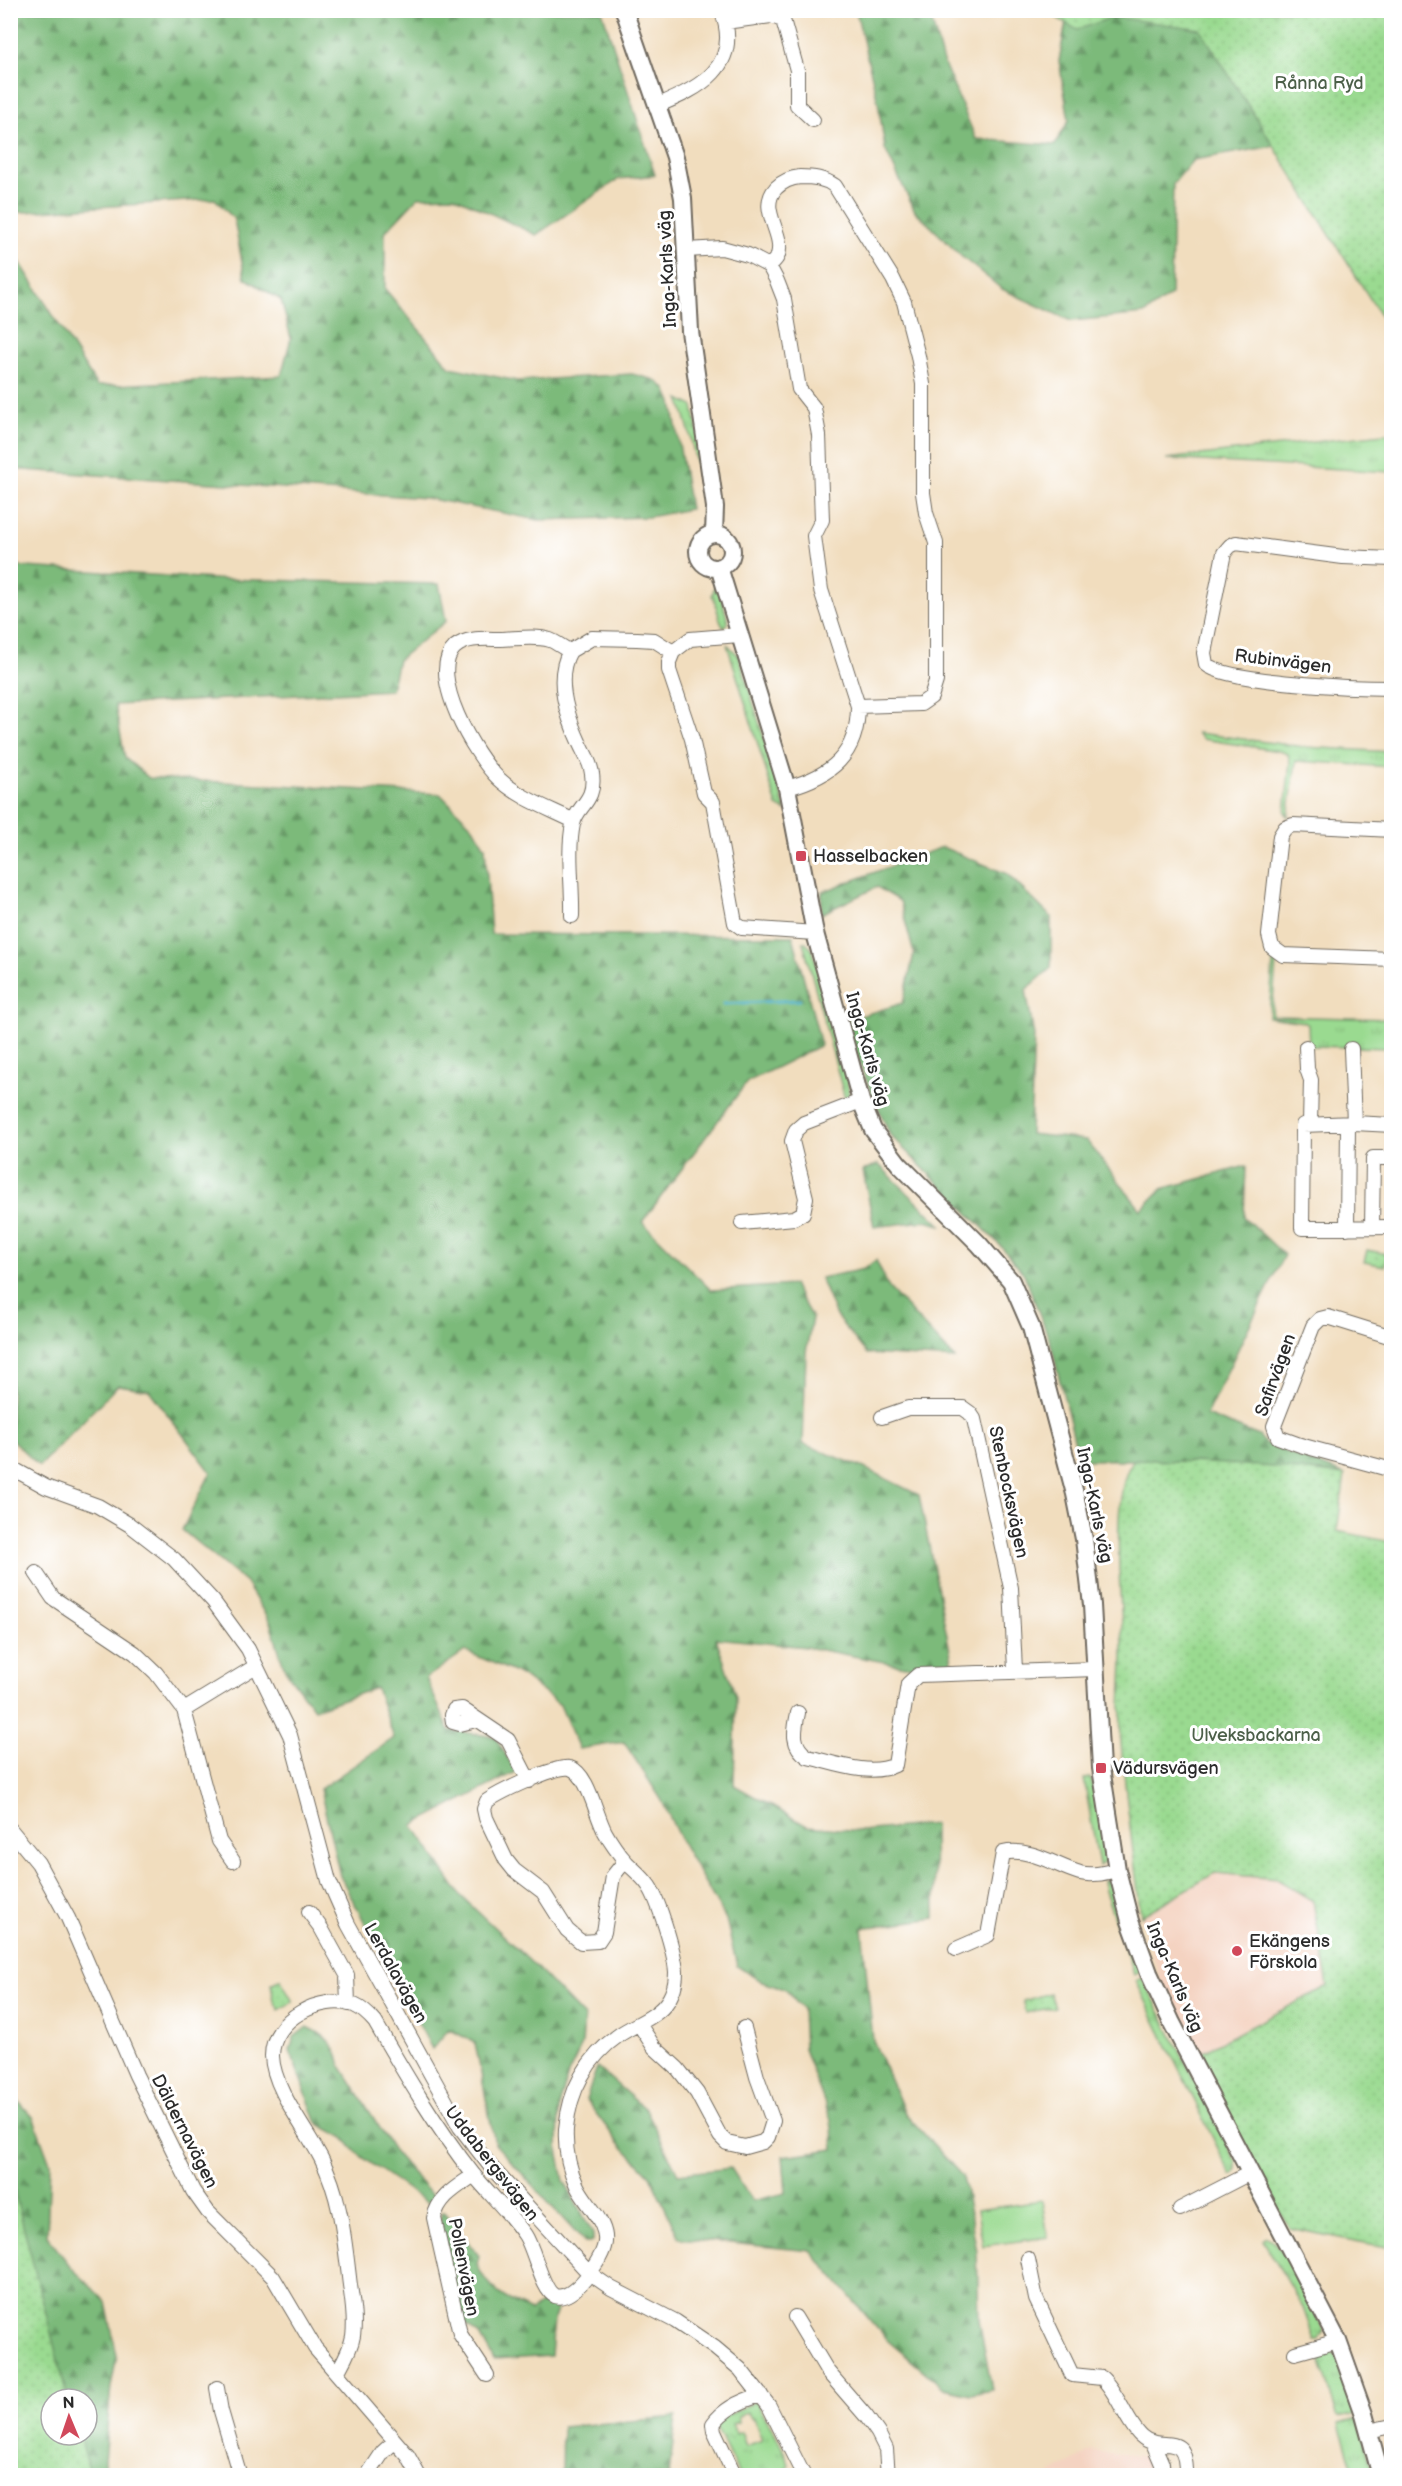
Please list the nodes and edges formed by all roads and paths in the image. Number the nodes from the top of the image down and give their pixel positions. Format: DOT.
graph roads {
  1 [pos="624,10"];
  2 [pos="786,14"];
  3 [pos="723,16"];
  4 [pos="656,106"];
  5 [pos="813,120"];
  6 [pos="686,250"];
  7 [pos="770,266"];
  8 [pos="1392,559"];
  9 [pos="739,635"];
  10 [pos="570,651"];
  11 [pos="673,652"];
  12 [pos="1392,688"];
  13 [pos="858,706"];
  14 [pos="787,788"];
  15 [pos="574,821"];
  16 [pos="1392,830"];
  17 [pos="573,916"];
  18 [pos="815,933"];
  19 [pos="1392,959"];
  20 [pos="1306,1047"];
  21 [pos="1351,1049"];
  22 [pos="861,1101"];
  23 [pos="1310,1124"];
  24 [pos="1351,1124"];
  25 [pos="1392,1125"];
  26 [pos="1392,1158"];
  27 [pos="742,1223"];
  28 [pos="1372,1227"];
  29 [pos="1392,1227"];
  30 [pos="1347,1228"];
  31 [pos="1392,1337"];
  32 [pos="882,1417"];
  33 [pos="10,1467"];
  34 [pos="1392,1470"];
  35 [pos="36,1573"];
  36 [pos="256,1666"];
  37 [pos="1096,1669"];
  38 [pos="1015,1670"];
  39 [pos="184,1710"];
  40 [pos="798,1713"];
  41 [pos="476,1720"];
  42 [pos="529,1781"];
  43 [pos="10,1830"];
  44 [pos="233,1861"];
  45 [pos="625,1861"];
  46 [pos="1117,1870"];
  47 [pos="309,1912"];
  48 [pos="956,1949"];
  49 [pos="348,2004"];
  50 [pos="639,2024"];
  51 [pos="744,2028"];
  52 [pos="1251,2173"];
  53 [pos="474,2175"];
  54 [pos="1180,2209"];
  55 [pos="1028,2259"];
  56 [pos="589,2273"];
  57 [pos="795,2317"];
  58 [pos="1338,2341"];
  59 [pos="1295,2353"];
  60 [pos="337,2373"];
  61 [pos="487,2375"];
  62 [pos="217,2388"];
  63 [pos="761,2395"];
  64 [pos="1392,2426"];
  65 [pos="1368,2431"];
  66 [pos="394,2442"];
  67 [pos="1154,2443"];
  68 [pos="240,2475"];
  69 [pos="367,2475"];
  70 [pos="419,2475"];
  71 [pos="735,2475"];
  72 [pos="804,2475"];
  73 [pos="888,2475"];
  74 [pos="1164,2475"];
  75 [pos="1186,2475"];
  76 [pos="1381,2475"];
  1 -- 4 [label="street, Inga-Karls väg"];
  2 -- 3 [label="street"];
  2 -- 5 [label="street"];
  3 -- 4 [label="street"];
  4 -- 6 [label="street, Inga-Karls väg"];
  6 -- 7 [label="street"];
  6 -- 9 [label="street, Inga-Karls väg"];
  7 -- 13 [label="street"];
  7 -- 13 [label="street"];
  8 -- 12 [label="street, Rubinvägen"];
  9 -- 11 [label="street"];
  9 -- 14 [label="street, Inga-Karls väg"];
  10 -- 11 [label="street"];
  10 -- 15 [label="street"];
  10 -- 15 [label="street"];
  11 -- 18 [label="street"];
  13 -- 14 [label="street"];
  14 -- 18 [label="street, Inga-Karls väg"];
  15 -- 17 [label="street"];
  16 -- 19 [label="street"];
  18 -- 22 [label="street, Inga-Karls väg"];
  20 -- 23 [label="street"];
  21 -- 24 [label="street"];
  22 -- 27 [label="street"];
  22 -- 37 [label="street, Inga-Karls väg"];
  23 -- 24 [label="street"];
  23 -- 30 [label="street"];
  24 -- 25 [label="street"];
  24 -- 30 [label="street"];
  26 -- 28 [label="street"];
  28 -- 29 [label="street"];
  28 -- 30 [label="street"];
  31 -- 34 [label="street, Safirvägen"];
  32 -- 38 [label="street, Stenbocksvägen"];
  33 -- 36 [label="street, Lerdalavägen"];
  35 -- 39 [label="street"];
  36 -- 39 [label="street"];
  36 -- 56 [label="street, Lerdalavägen"];
  37 -- 38 [label="street"];
  37 -- 46 [label="street, Inga-Karls väg"];
  38 -- 40 [label="street"];
  39 -- 44 [label="street"];
  41 -- 42 [label="street"];
  42 -- 45 [label="street"];
  42 -- 45 [label="street"];
  43 -- 60 [label="street, Däldernavägen"];
  45 -- 50 [label="street"];
  46 -- 48 [label="street"];
  46 -- 52 [label="street, Inga-Karls väg"];
  47 -- 49 [label="street"];
  49 -- 53 [label="street, Uddabergsvägen"];
  49 -- 60 [label="street"];
  50 -- 51 [label="street"];
  50 -- 56 [label="street"];
  52 -- 54 [label="street"];
  52 -- 58 [label="street, Inga-Karls väg"];
  53 -- 56 [label="street, Uddabergsvägen"];
  53 -- 61 [label="street, Pollenvägen"];
  55 -- 67 [label="street"];
  56 -- 63 [label="street, Lerdalavägen"];
  57 -- 73 [label="street"];
  58 -- 59 [label="street"];
  58 -- 65 [label="street, Inga-Karls väg"];
  60 -- 66 [label="street, Däldernavägen"];
  62 -- 68 [label="street"];
  63 -- 71 [label="street"];
  63 -- 72 [label="street, Lerdalavägen"];
  64 -- 65 [label="street"];
  65 -- 76 [label="street, Inga-Karls väg"];
  66 -- 69 [label="street"];
  66 -- 70 [label="street, Däldernavägen"];
  67 -- 74 [label="street"];
  67 -- 75 [label="street"];
}
